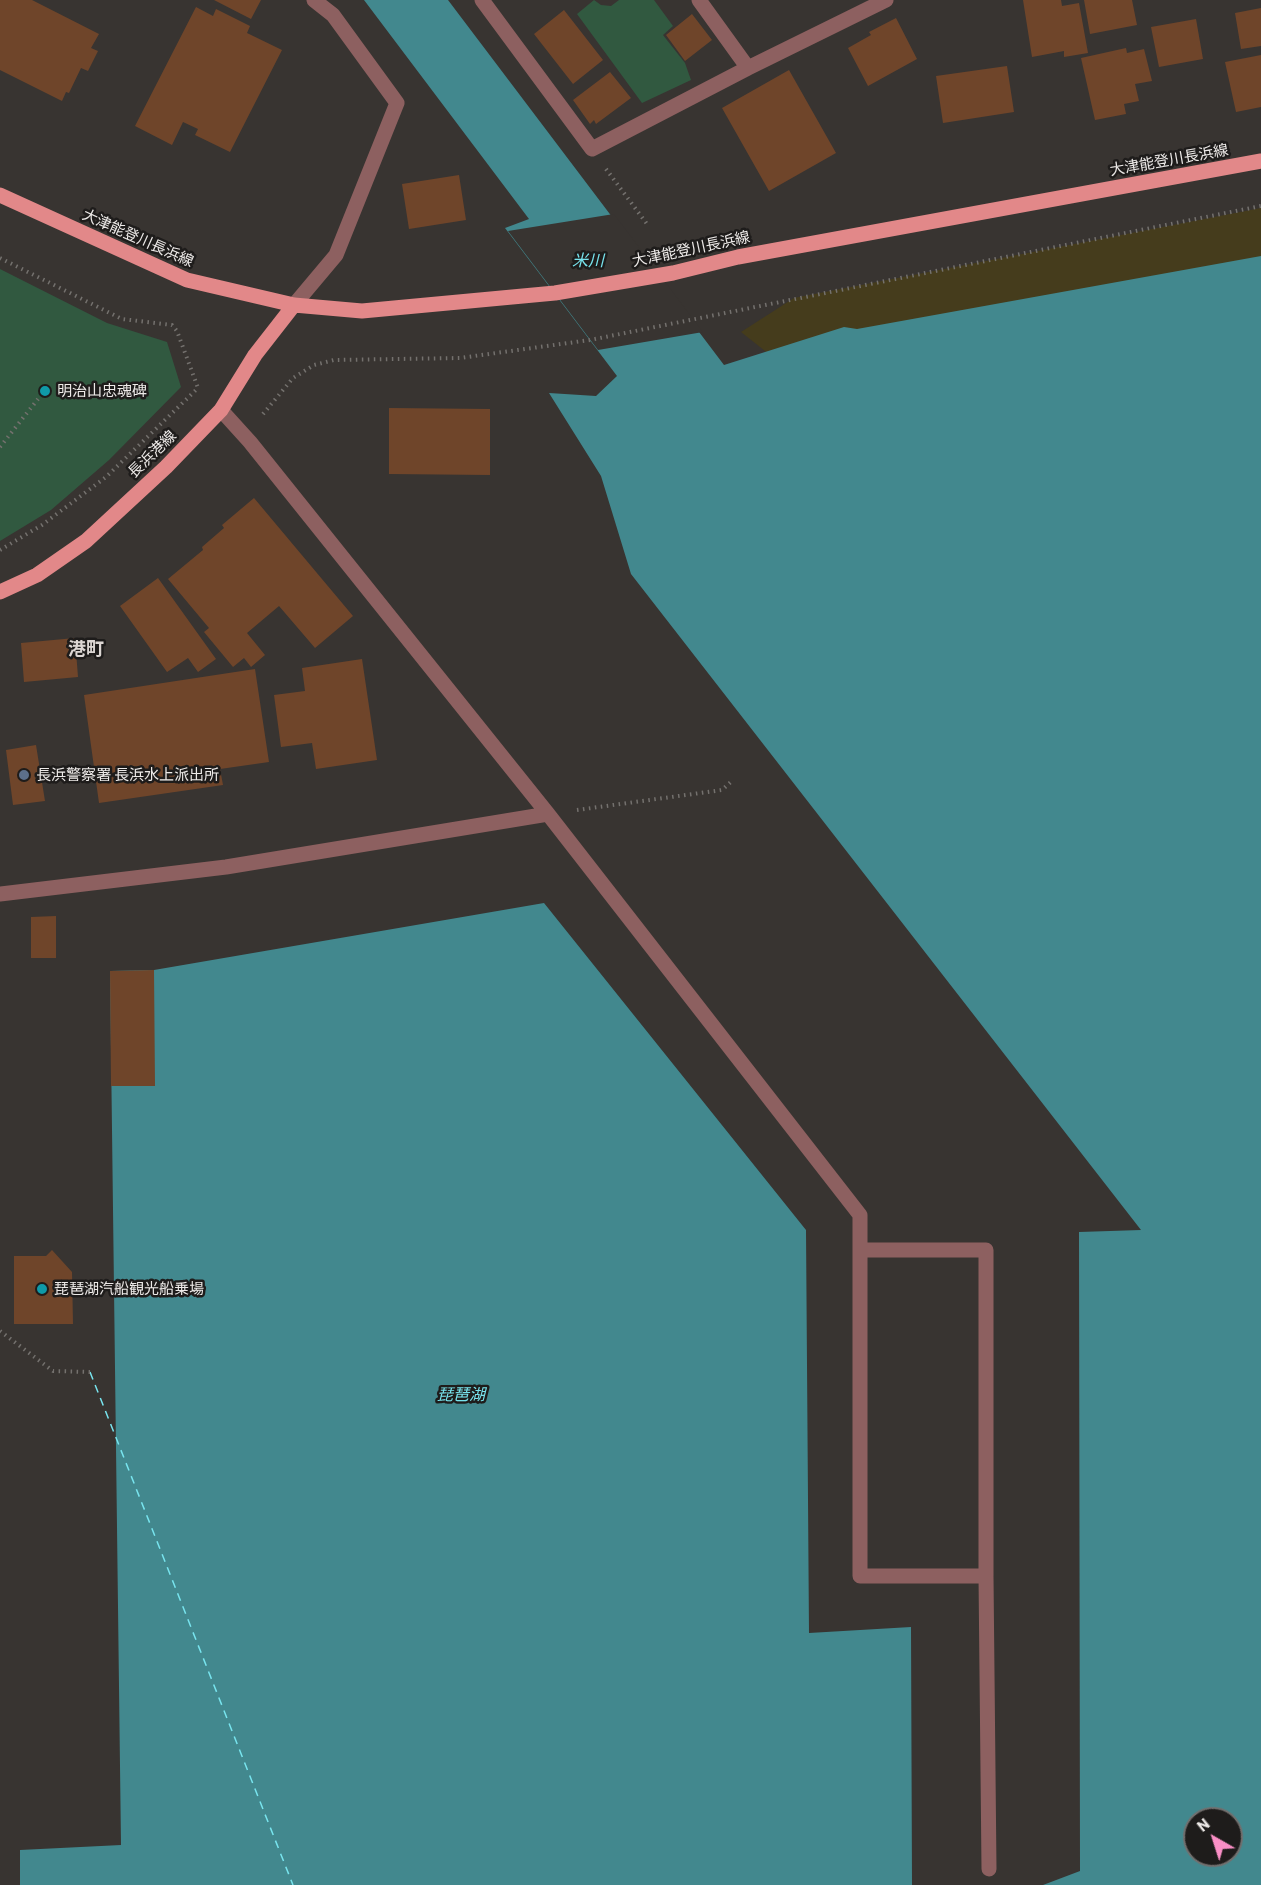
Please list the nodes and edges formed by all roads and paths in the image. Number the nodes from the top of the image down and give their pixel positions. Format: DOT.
graph roads {
  1 [pos="314,0"];
  2 [pos="482,0"];
  3 [pos="699,0"];
  4 [pos="886,0"];
  5 [pos="748,68"];
  6 [pos="1261,161"];
  7 [pos="609,172"];
  8 [pos="0,195"];
  9 [pos="1261,206"];
  10 [pos="647,224"];
  11 [pos="0,258"];
  12 [pos="294,305"];
  13 [pos="38,399"];
  14 [pos="221,410"];
  15 [pos="262,414"];
  16 [pos="0,447"];
  17 [pos="0,550"];
  18 [pos="0,592"];
  19 [pos="733,780"];
  20 [pos="548,814"];
  21 [pos="0,894"];
  22 [pos="861,1250"];
  23 [pos="0,1331"];
  24 [pos="90,1372"];
  25 [pos="986,1575"];
  26 [pos="989,1869"];
  1 -- 12 [label="street"];
  2 -- 5 [label="street"];
  3 -- 5 [label="street"];
  4 -- 5 [label="street"];
  6 -- 12 [label="main road, 大津能登川長浜線"];
  7 -- 10 [label="path"];
  8 -- 12 [label="main road, 大津能登川長浜線"];
  9 -- 15 [label="path"];
  11 -- 17 [label="path"];
  12 -- 14 [label="main road, 長浜港線"];
  13 -- 16 [label="path"];
  14 -- 18 [label="main road, 長浜港線"];
  14 -- 20 [label="street"];
  19 -- 20 [label="path"];
  20 -- 21 [label="street"];
  20 -- 22 [label="street"];
  22 -- 25 [label="street"];
  22 -- 25 [label="street"];
  23 -- 24 [label="path"];
  25 -- 26 [label="street"];
}
